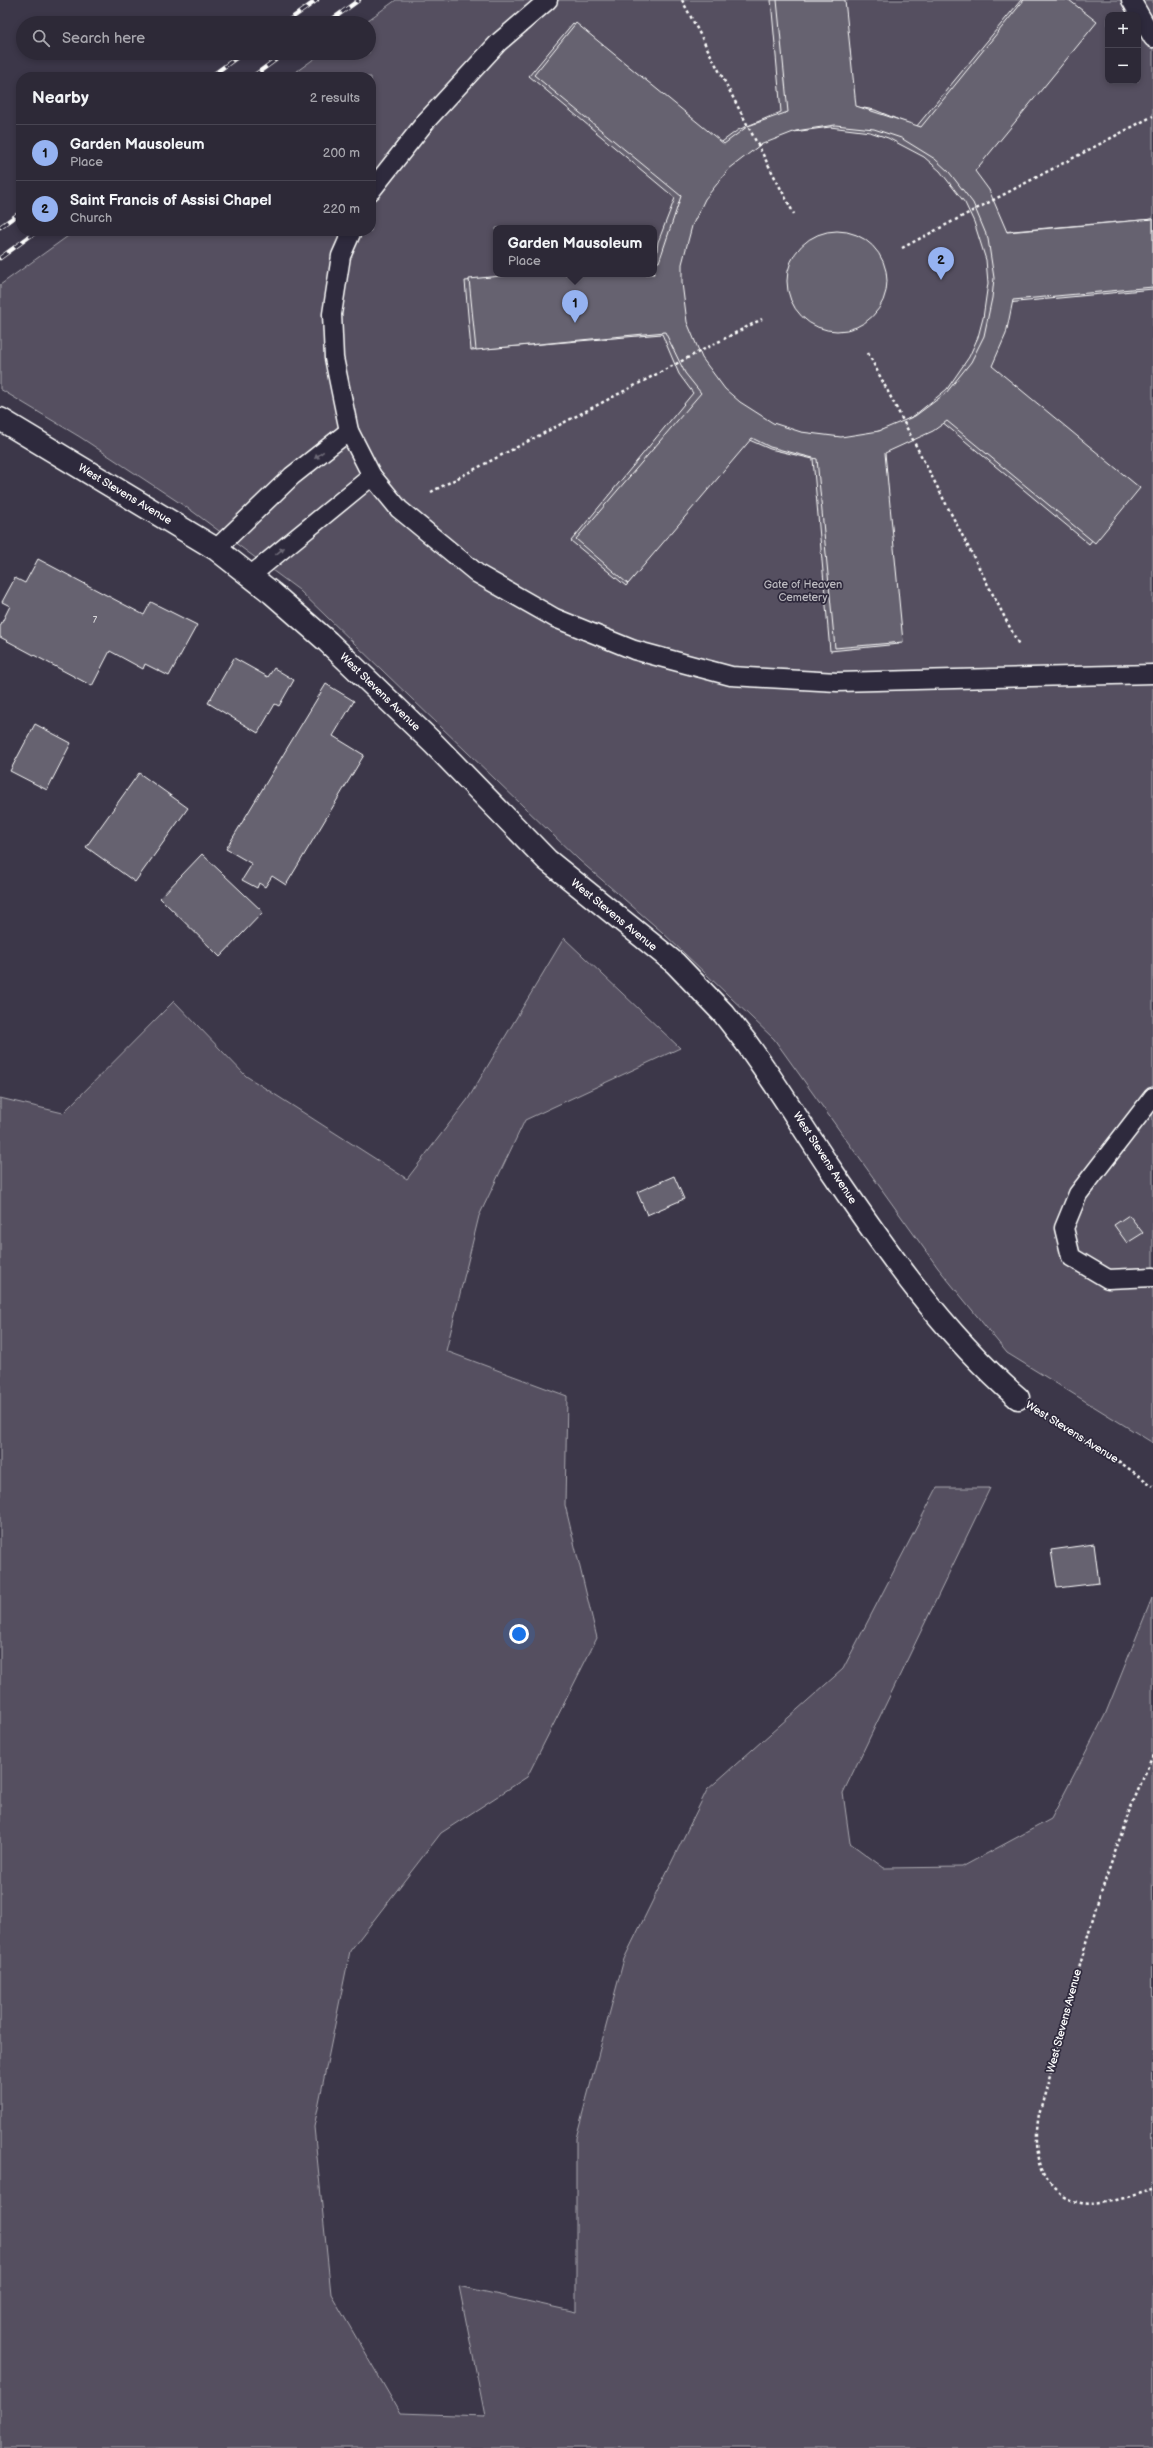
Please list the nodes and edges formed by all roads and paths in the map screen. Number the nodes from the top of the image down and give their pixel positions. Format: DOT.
graph roads {
  1 [pos="548,0"];
  2 [pos="682,0"];
  3 [pos="1131,0"];
  4 [pos="1153,38"];
  5 [pos="1153,116"];
  6 [pos="376,185"];
  7 [pos="794,214"];
  8 [pos="350,236"];
  9 [pos="902,248"];
  10 [pos="762,319"];
  11 [pos="868,353"];
  12 [pos="0,419"];
  13 [pos="349,431"];
  14 [pos="372,476"];
  15 [pos="399,509"];
  16 [pos="216,549"];
  17 [pos="250,576"];
  18 [pos="1153,674"];
  19 [pos="1036,678"];
  20 [pos="1153,1097"];
  21 [pos="1153,1278"];
  22 [pos="1018,1398"];
  23 [pos="1153,1486"];
  24 [pos="1153,1754"];
  25 [pos="1153,2190"];
  1 -- 6 [label="lane"];
  2 -- 7 [label="path"];
  3 -- 4 [label="lane"];
  5 -- 9 [label="path"];
  8 -- 13 [label="lane"];
  10 -- 15 [label="path"];
  11 -- 19 [label="path"];
  12 -- 16 [label="street, West Stevens Avenue"];
  13 -- 14 [label="lane"];
  13 -- 16 [label="lane, one-way"];
  14 -- 15 [label="lane"];
  17 -- 14 [label="lane, one-way"];
  15 -- 19 [label="lane"];
  16 -- 17 [label="street, West Stevens Avenue"];
  17 -- 22 [label="street, West Stevens Avenue"];
  18 -- 19 [label="lane"];
  20 -- 21 [label="lane"];
  22 -- 23 [label="path, West Stevens Avenue"];
  24 -- 25 [label="path, West Stevens Avenue"];
}
